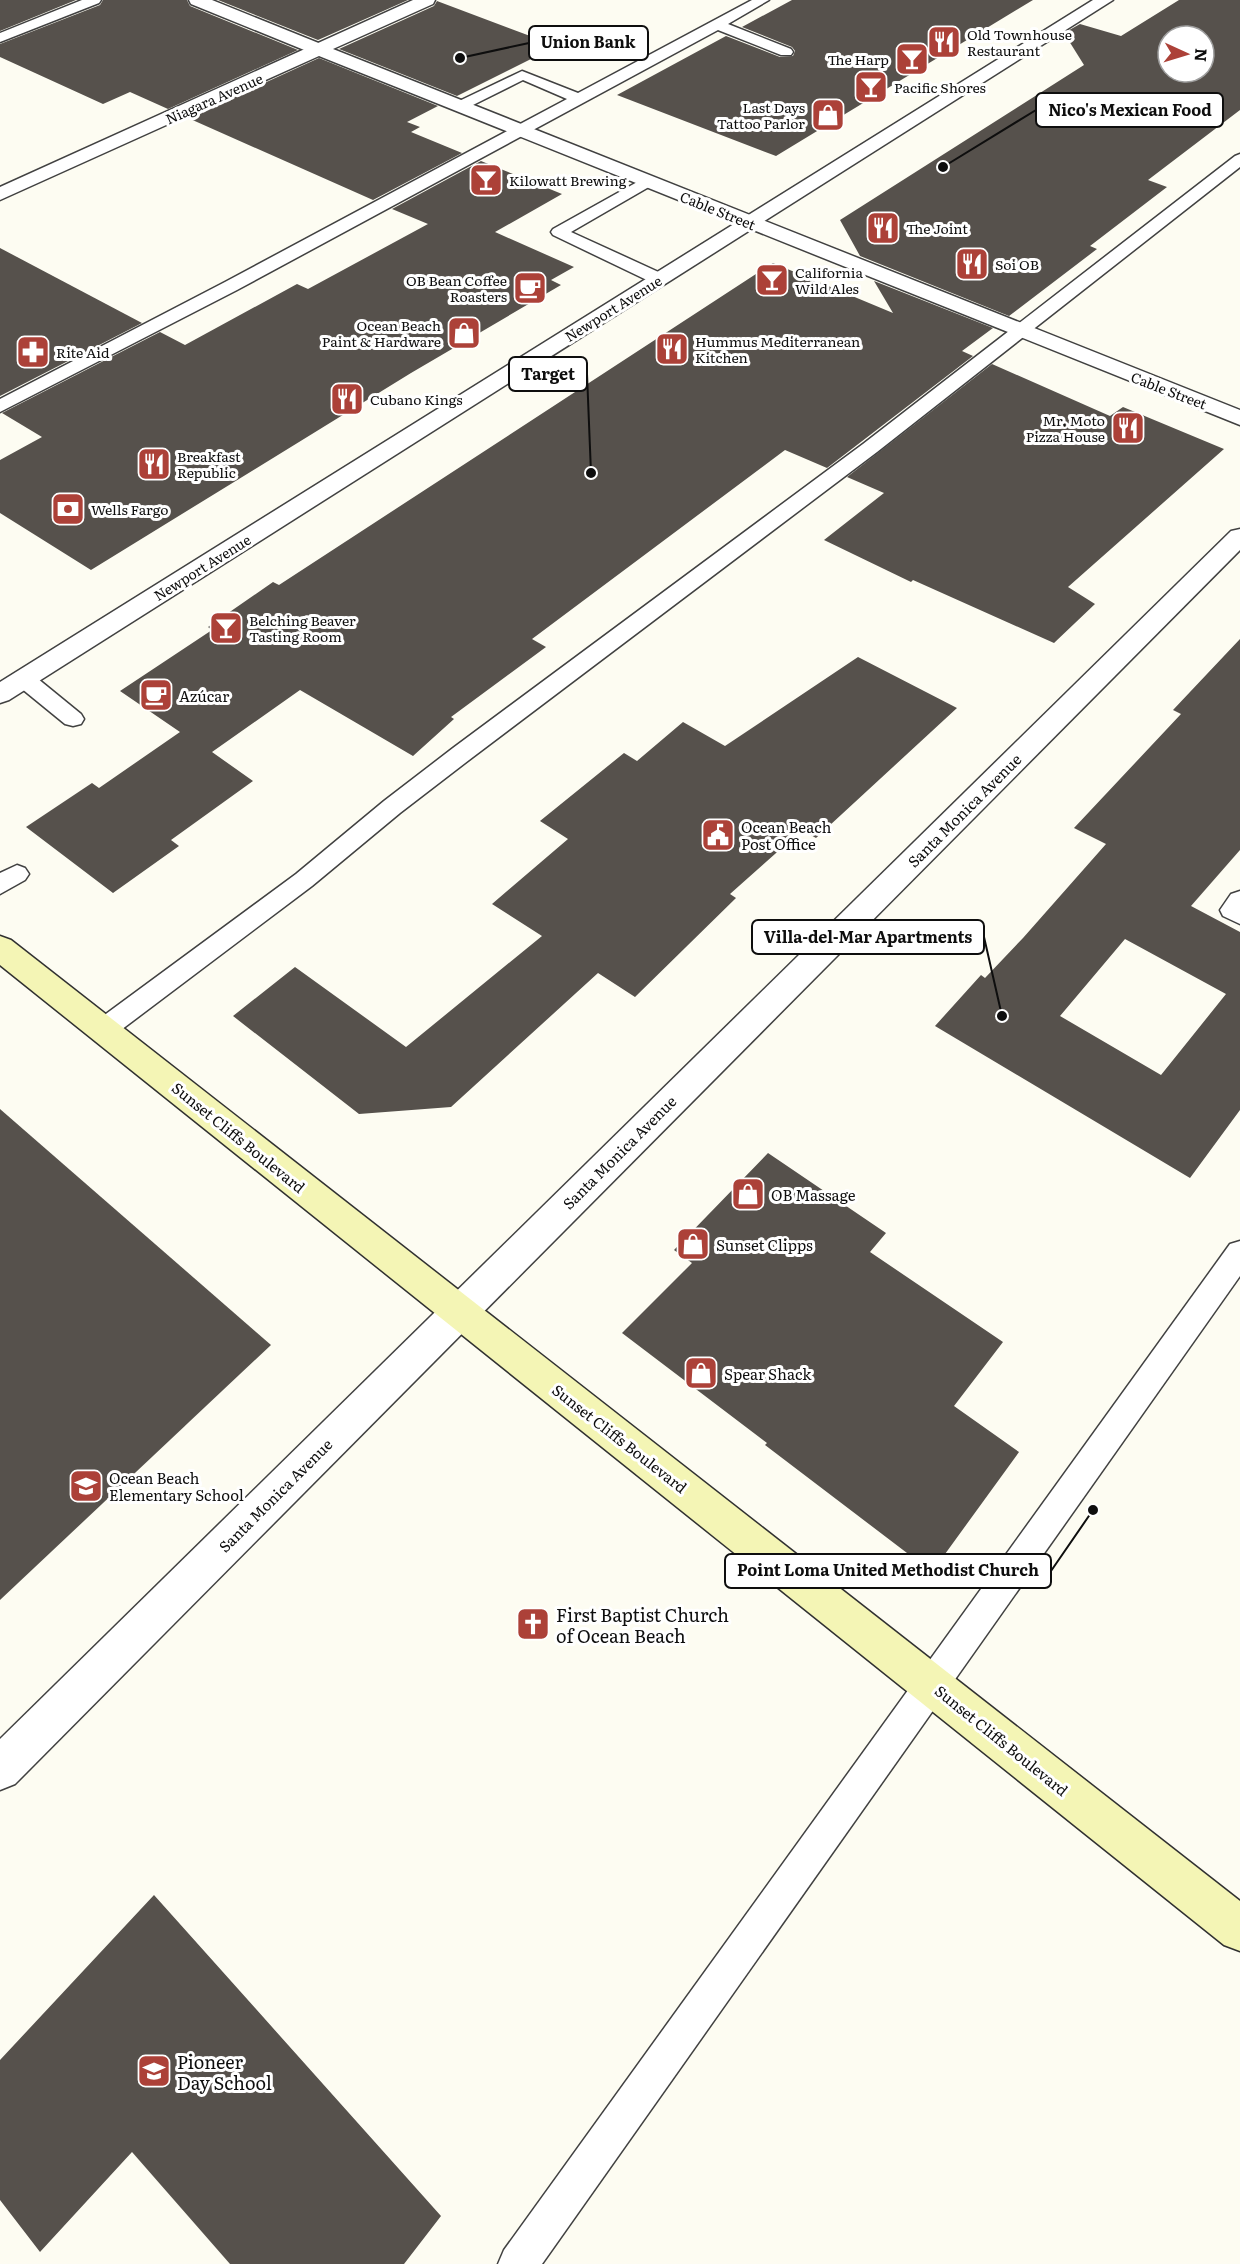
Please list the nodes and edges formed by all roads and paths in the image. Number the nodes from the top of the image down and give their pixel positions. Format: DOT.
graph roads {
  1 [pos="94,0"];
  2 [pos="197,0"];
  3 [pos="427,0"];
  4 [pos="762,0"];
  5 [pos="1105,0"];
  6 [pos="716,24"];
  7 [pos="0,38"];
  8 [pos="320,50"];
  9 [pos="786,52"];
  10 [pos="578,98"];
  11 [pos="460,106"];
  12 [pos="520,131"];
  13 [pos="1236,167"];
  14 [pos="648,181"];
  15 [pos="0,194"];
  16 [pos="749,223"];
  17 [pos="659,279"];
  18 [pos="1021,332"];
  19 [pos="0,406"];
  20 [pos="1240,418"];
  21 [pos="1240,536"];
  22 [pos="24,679"];
  23 [pos="0,694"];
  24 [pos="73,720"];
  25 [pos="1240,900"];
  26 [pos="1240,915"];
  27 [pos="0,948"];
  28 [pos="104,1029"];
  29 [pos="1234,1272"];
  30 [pos="460,1312"];
  31 [pos="931,1683"];
  32 [pos="0,1769"];
  33 [pos="1240,1929"];
  34 [pos="518,2264"];
  1 -- 7 [label="lane"];
  2 -- 8 [label="street, Cable Street"];
  3 -- 8 [label="street, Niagara Avenue"];
  4 -- 6 [label="lane"];
  5 -- 16 [label="street, Newport Avenue"];
  6 -- 9 [label="lane"];
  6 -- 10 [label="lane"];
  8 -- 11 [label="street, Cable Street"];
  8 -- 15 [label="street, Niagara Avenue"];
  10 -- 11 [label="lane"];
  10 -- 12 [label="lane"];
  11 -- 12 [label="street, Cable Street"];
  12 -- 14 [label="street, Cable Street"];
  12 -- 19 [label="lane"];
  13 -- 18 [label="lane"];
  14 -- 16 [label="street, Cable Street"];
  14 -- 17 [label="lane"];
  16 -- 17 [label="street, Newport Avenue"];
  16 -- 18 [label="street, Cable Street"];
  17 -- 22 [label="street, Newport Avenue"];
  18 -- 20 [label="street, Cable Street"];
  18 -- 28 [label="lane"];
  21 -- 30 [label="street, Santa Monica Avenue"];
  22 -- 23 [label="street, Newport Avenue"];
  22 -- 24 [label="lane"];
  25 -- 26 [label="lane"];
  27 -- 28 [label="main road, Sunset Cliffs Boulevard"];
  28 -- 30 [label="main road, Sunset Cliffs Boulevard"];
  29 -- 31 [label="lane"];
  30 -- 31 [label="main road, Sunset Cliffs Boulevard"];
  30 -- 32 [label="street, Santa Monica Avenue"];
  31 -- 33 [label="main road, Sunset Cliffs Boulevard"];
  31 -- 34 [label="lane"];
}
